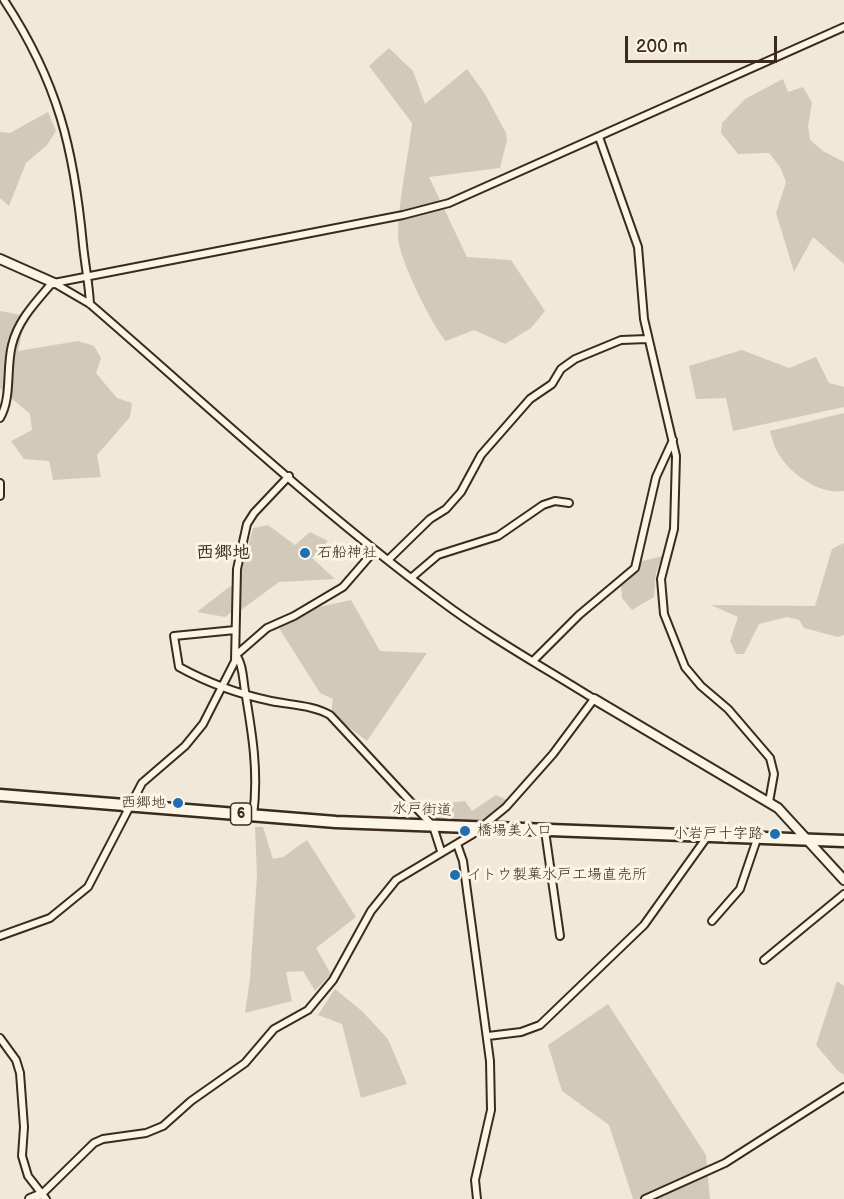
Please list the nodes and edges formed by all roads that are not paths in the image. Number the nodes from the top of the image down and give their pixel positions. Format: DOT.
graph roads {
  1 [pos="4,0"];
  2 [pos="844,27"];
  3 [pos="599,137"];
  4 [pos="0,259"];
  5 [pos="89,276"];
  6 [pos="53,283"];
  7 [pos="90,304"];
  8 [pos="647,339"];
  9 [pos="0,418"];
  10 [pos="673,440"];
  11 [pos="289,476"];
  12 [pos="0,483"];
  13 [pos="0,496"];
  14 [pos="568,503"];
  15 [pos="375,550"];
  16 [pos="388,560"];
  17 [pos="411,578"];
  18 [pos="235,630"];
  19 [pos="236,656"];
  20 [pos="533,661"];
  21 [pos="223,688"];
  22 [pos="246,695"];
  23 [pos="594,699"];
  24 [pos="0,795"];
  25 [pos="769,802"];
  26 [pos="130,806"];
  27 [pos="253,816"];
  28 [pos="433,826"];
  29 [pos="482,828"];
  30 [pos="545,831"];
  31 [pos="707,837"];
  32 [pos="757,839"];
  33 [pos="808,840"];
  34 [pos="844,842"];
  35 [pos="457,844"];
  36 [pos="441,851"];
  37 [pos="844,880"];
  38 [pos="844,894"];
  39 [pos="712,921"];
  40 [pos="0,936"];
  41 [pos="560,936"];
  42 [pos="764,960"];
  43 [pos="488,1036"];
  44 [pos="0,1038"];
  45 [pos="844,1088"];
  46 [pos="44,1197"];
  47 [pos="30,1199"];
  48 [pos="477,1199"];
  49 [pos="645,1199"];
  1 -- 5 [label="street"];
  2 -- 3 [label="street"];
  3 -- 5 [label="street"];
  3 -- 8 [label="street"];
  4 -- 6 [label="street"];
  5 -- 6 [label="street"];
  5 -- 7 [label="street"];
  6 -- 7 [label="street"];
  6 -- 9 [label="street"];
  7 -- 11 [label="street"];
  8 -- 10 [label="street"];
  8 -- 16 [label="street"];
  10 -- 20 [label="street"];
  10 -- 25 [label="street"];
  11 -- 15 [label="street"];
  11 -- 18 [label="street"];
  12 -- 13 [label="street"];
  14 -- 17 [label="street"];
  15 -- 16 [label="street"];
  15 -- 19 [label="street"];
  16 -- 17 [label="street"];
  17 -- 20 [label="street"];
  18 -- 19 [label="street"];
  18 -- 21 [label="street"];
  19 -- 21 [label="street"];
  19 -- 22 [label="street"];
  20 -- 23 [label="street"];
  21 -- 22 [label="street"];
  21 -- 26 [label="street"];
  22 -- 27 [label="street"];
  22 -- 28 [label="street"];
  23 -- 25 [label="street"];
  23 -- 29 [label="street"];
  24 -- 26 [label="highway, 水戸街道 / 6"];
  25 -- 33 [label="street"];
  26 -- 27 [label="highway, 水戸街道 / 6"];
  26 -- 40 [label="street"];
  27 -- 28 [label="highway, 水戸街道 / 6"];
  28 -- 29 [label="highway, 水戸街道 / 6"];
  28 -- 36 [label="street"];
  29 -- 30 [label="highway, 水戸街道 / 6"];
  29 -- 35 [label="street"];
  30 -- 31 [label="highway, 水戸街道 / 6"];
  30 -- 41 [label="street"];
  31 -- 32 [label="highway, 水戸街道 / 6"];
  31 -- 43 [label="street"];
  32 -- 33 [label="highway, 水戸街道 / 6"];
  32 -- 39 [label="street"];
  33 -- 34 [label="highway, 水戸街道 / 6"];
  33 -- 37 [label="street"];
  35 -- 36 [label="street"];
  35 -- 43 [label="street"];
  36 -- 46 [label="street"];
  38 -- 42 [label="street"];
  43 -- 48 [label="street"];
  44 -- 46 [label="street"];
  45 -- 49 [label="street"];
  46 -- 47 [label="street"];
}
